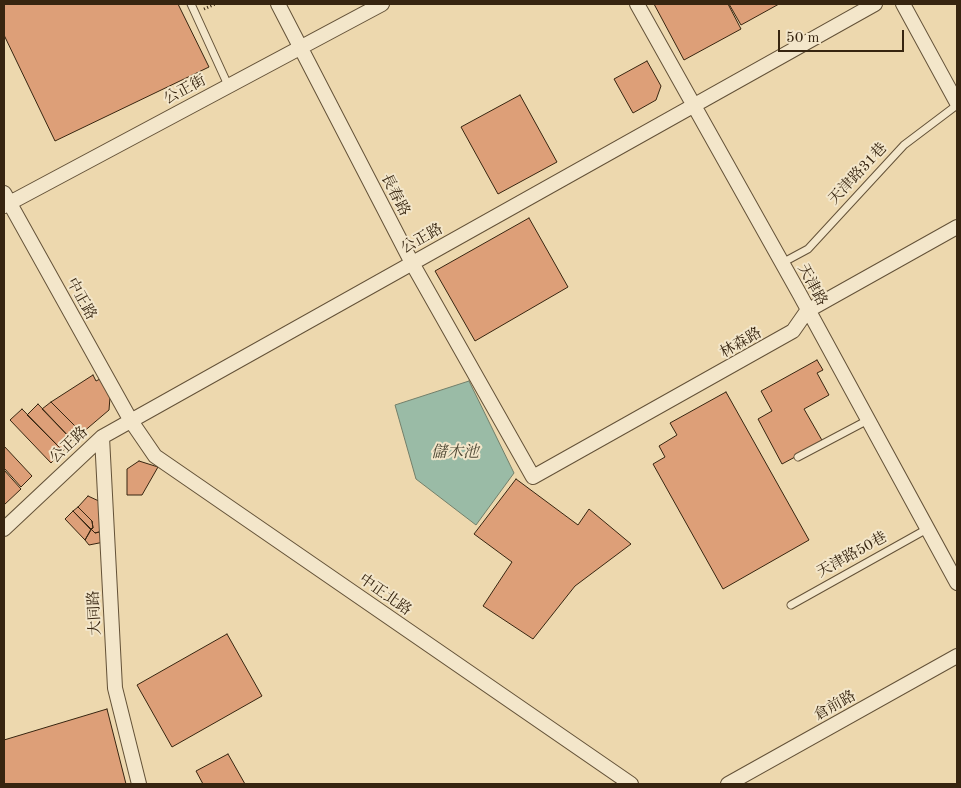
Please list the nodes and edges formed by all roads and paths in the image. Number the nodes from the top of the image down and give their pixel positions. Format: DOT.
graph roads {
  1 [pos="191,4"];
  2 [pos="278,4"];
  3 [pos="382,4"];
  4 [pos="637,4"];
  5 [pos="875,4"];
  6 [pos="903,4"];
  7 [pos="301,48"];
  8 [pos="228,85"];
  9 [pos="957,104"];
  10 [pos="694,106"];
  11 [pos="6,201"];
  12 [pos="957,228"];
  13 [pos="412,263"];
  14 [pos="782,263"];
  15 [pos="807,311"];
  16 [pos="868,420"];
  17 [pos="130,422"];
  18 [pos="102,437"];
  19 [pos="798,457"];
  20 [pos="533,477"];
  21 [pos="4,529"];
  22 [pos="927,529"];
  23 [pos="957,583"];
  24 [pos="791,605"];
  25 [pos="957,656"];
  26 [pos="139,784"];
  27 [pos="630,784"];
  28 [pos="728,784"];
  1 -- 8 [label="lane"];
  2 -- 7 [label="street, 長春路"];
  3 -- 7 [label="street, 公正街"];
  4 -- 10 [label="street, 天津路"];
  5 -- 10 [label="street, 公正路"];
  6 -- 9 [label="street"];
  7 -- 8 [label="street, 公正街"];
  7 -- 13 [label="street, 長春路"];
  8 -- 11 [label="street, 公正街"];
  9 -- 14 [label="lane, 天津路31巷"];
  10 -- 13 [label="street, 公正路"];
  10 -- 14 [label="street, 天津路"];
  11 -- 17 [label="street, 中正路"];
  12 -- 15 [label="street, 林森路"];
  13 -- 17 [label="street, 公正路"];
  13 -- 20 [label="street, 長春路"];
  14 -- 15 [label="street, 天津路"];
  15 -- 16 [label="street, 天津路"];
  15 -- 20 [label="street, 林森路"];
  16 -- 19 [label="lane"];
  16 -- 22 [label="street, 天津路"];
  17 -- 18 [label="street, 公正路"];
  17 -- 27 [label="street, 中正北路"];
  18 -- 21 [label="street, 公正路"];
  18 -- 26 [label="street, 大同路"];
  22 -- 23 [label="street, 天津路"];
  22 -- 24 [label="lane, 天津路50巷"];
  25 -- 28 [label="street, 倉前路"];
}
